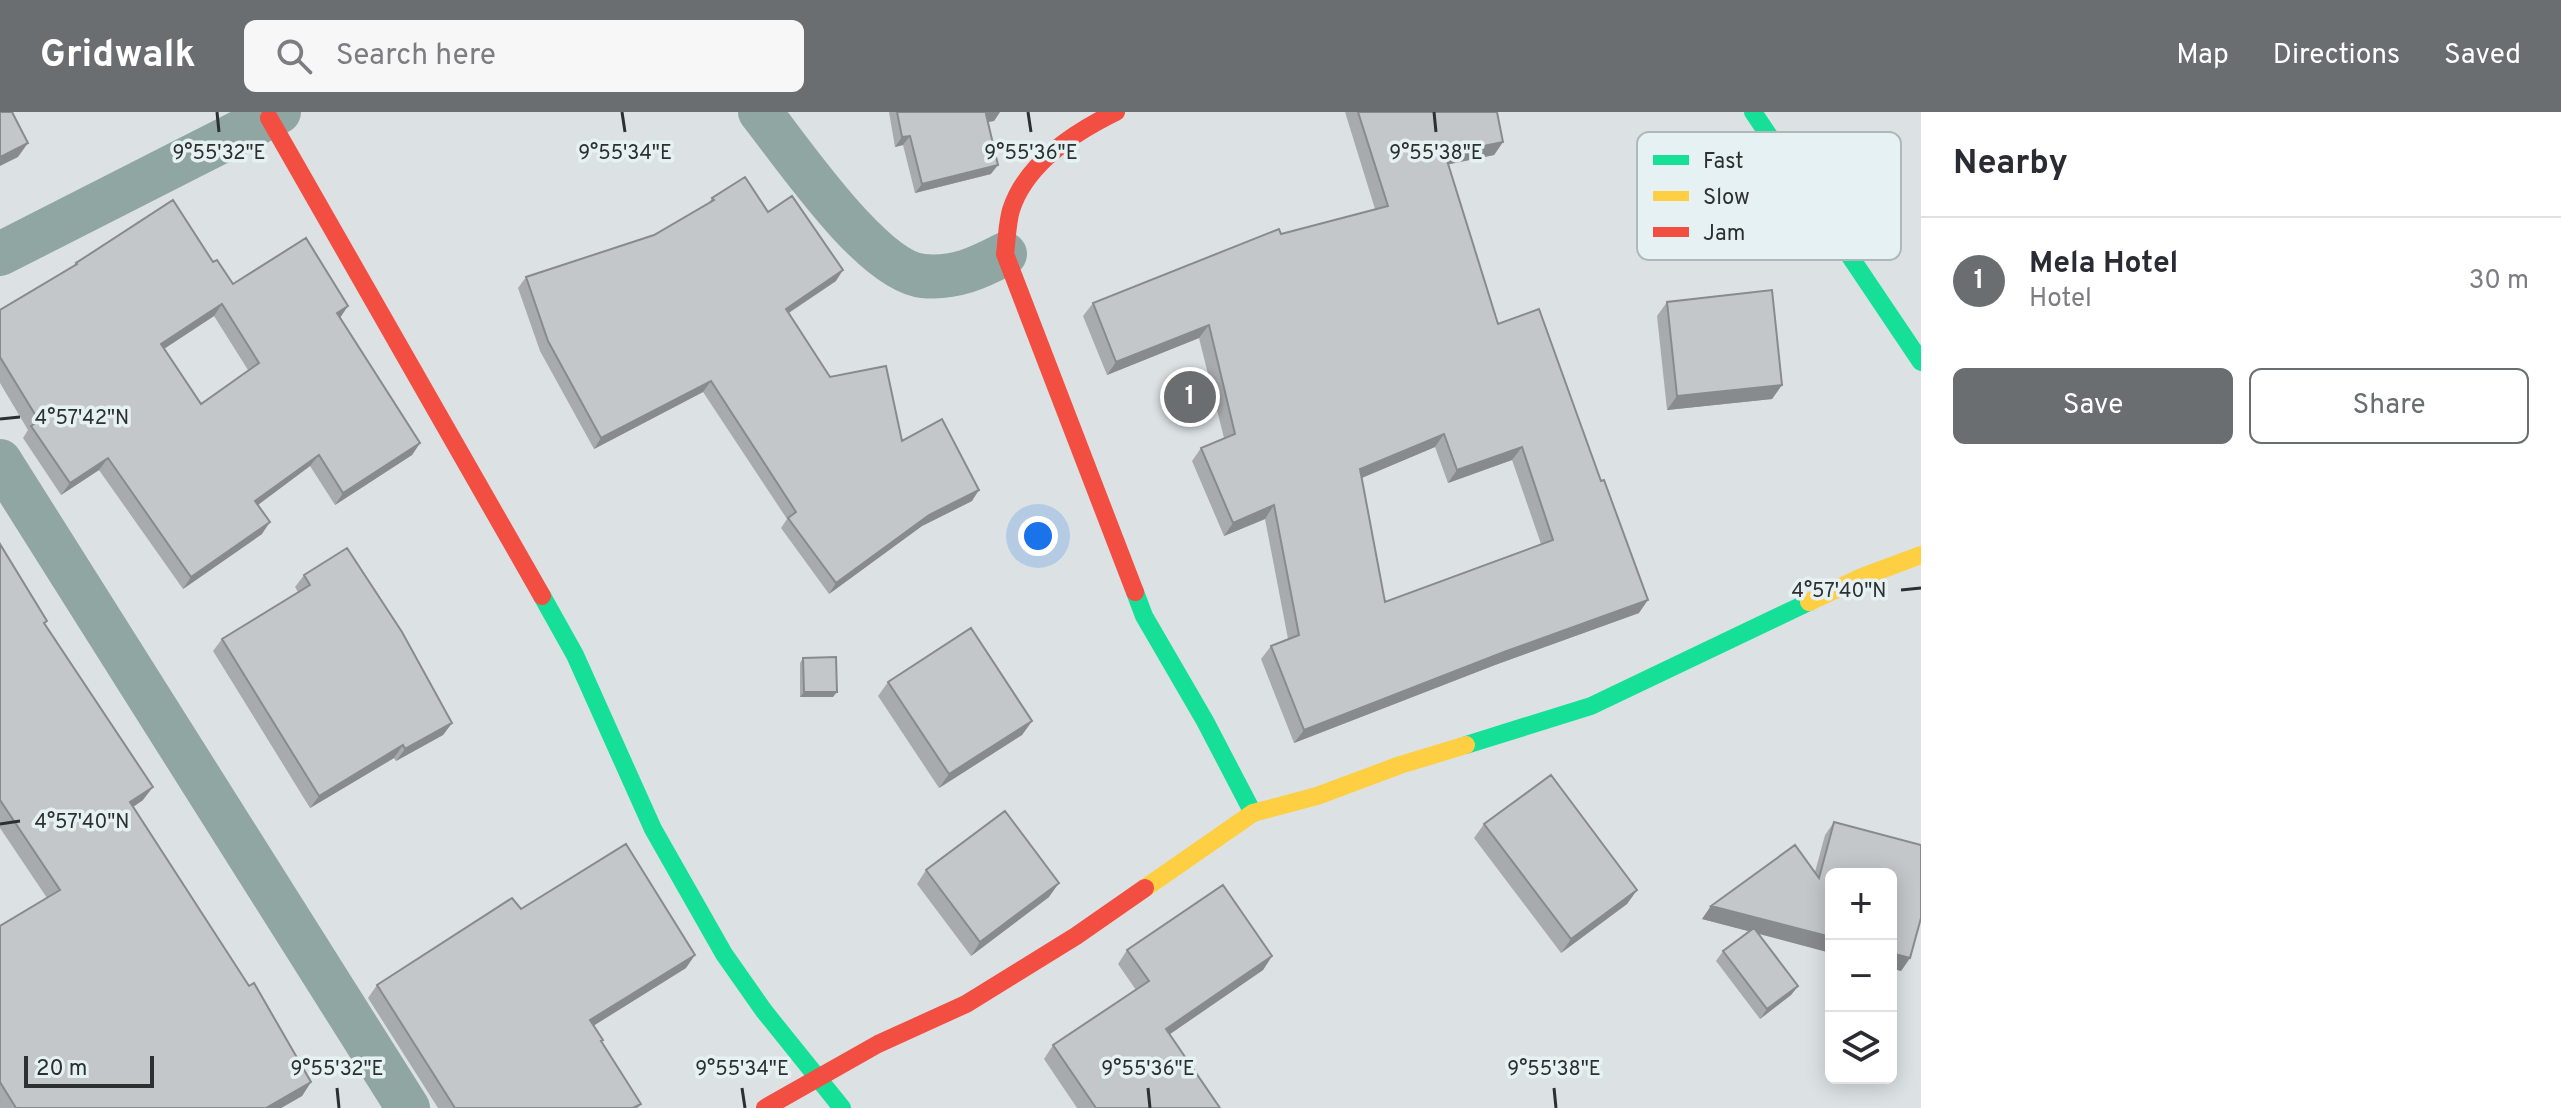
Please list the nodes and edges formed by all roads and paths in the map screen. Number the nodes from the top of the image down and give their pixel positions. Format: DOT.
graph roads {
  1 [pos="760,112"];
  2 [pos="1116,112"];
  3 [pos="1753,112"];
  4 [pos="274,115"];
  5 [pos="1766,132"];
  6 [pos="0,254"];
  7 [pos="1005,254"];
  8 [pos="1852,260"];
  9 [pos="1921,362"];
  10 [pos="0,461"];
  11 [pos="1921,555"];
  12 [pos="1253,813"];
  13 [pos="818,1079"];
  14 [pos="408,1108"];
  15 [pos="765,1108"];
  16 [pos="842,1108"];
  1 -- 7 [label="street"];
  2 -- 7 [label="main road"];
  3 -- 5 [label="main road"];
  4 -- 6 [label="street"];
  4 -- 13 [label="main road"];
  7 -- 12 [label="main road"];
  8 -- 9 [label="main road"];
  10 -- 14 [label="street"];
  11 -- 12 [label="main road"];
  12 -- 13 [label="main road"];
  13 -- 15 [label="main road"];
  13 -- 16 [label="main road"];
}
